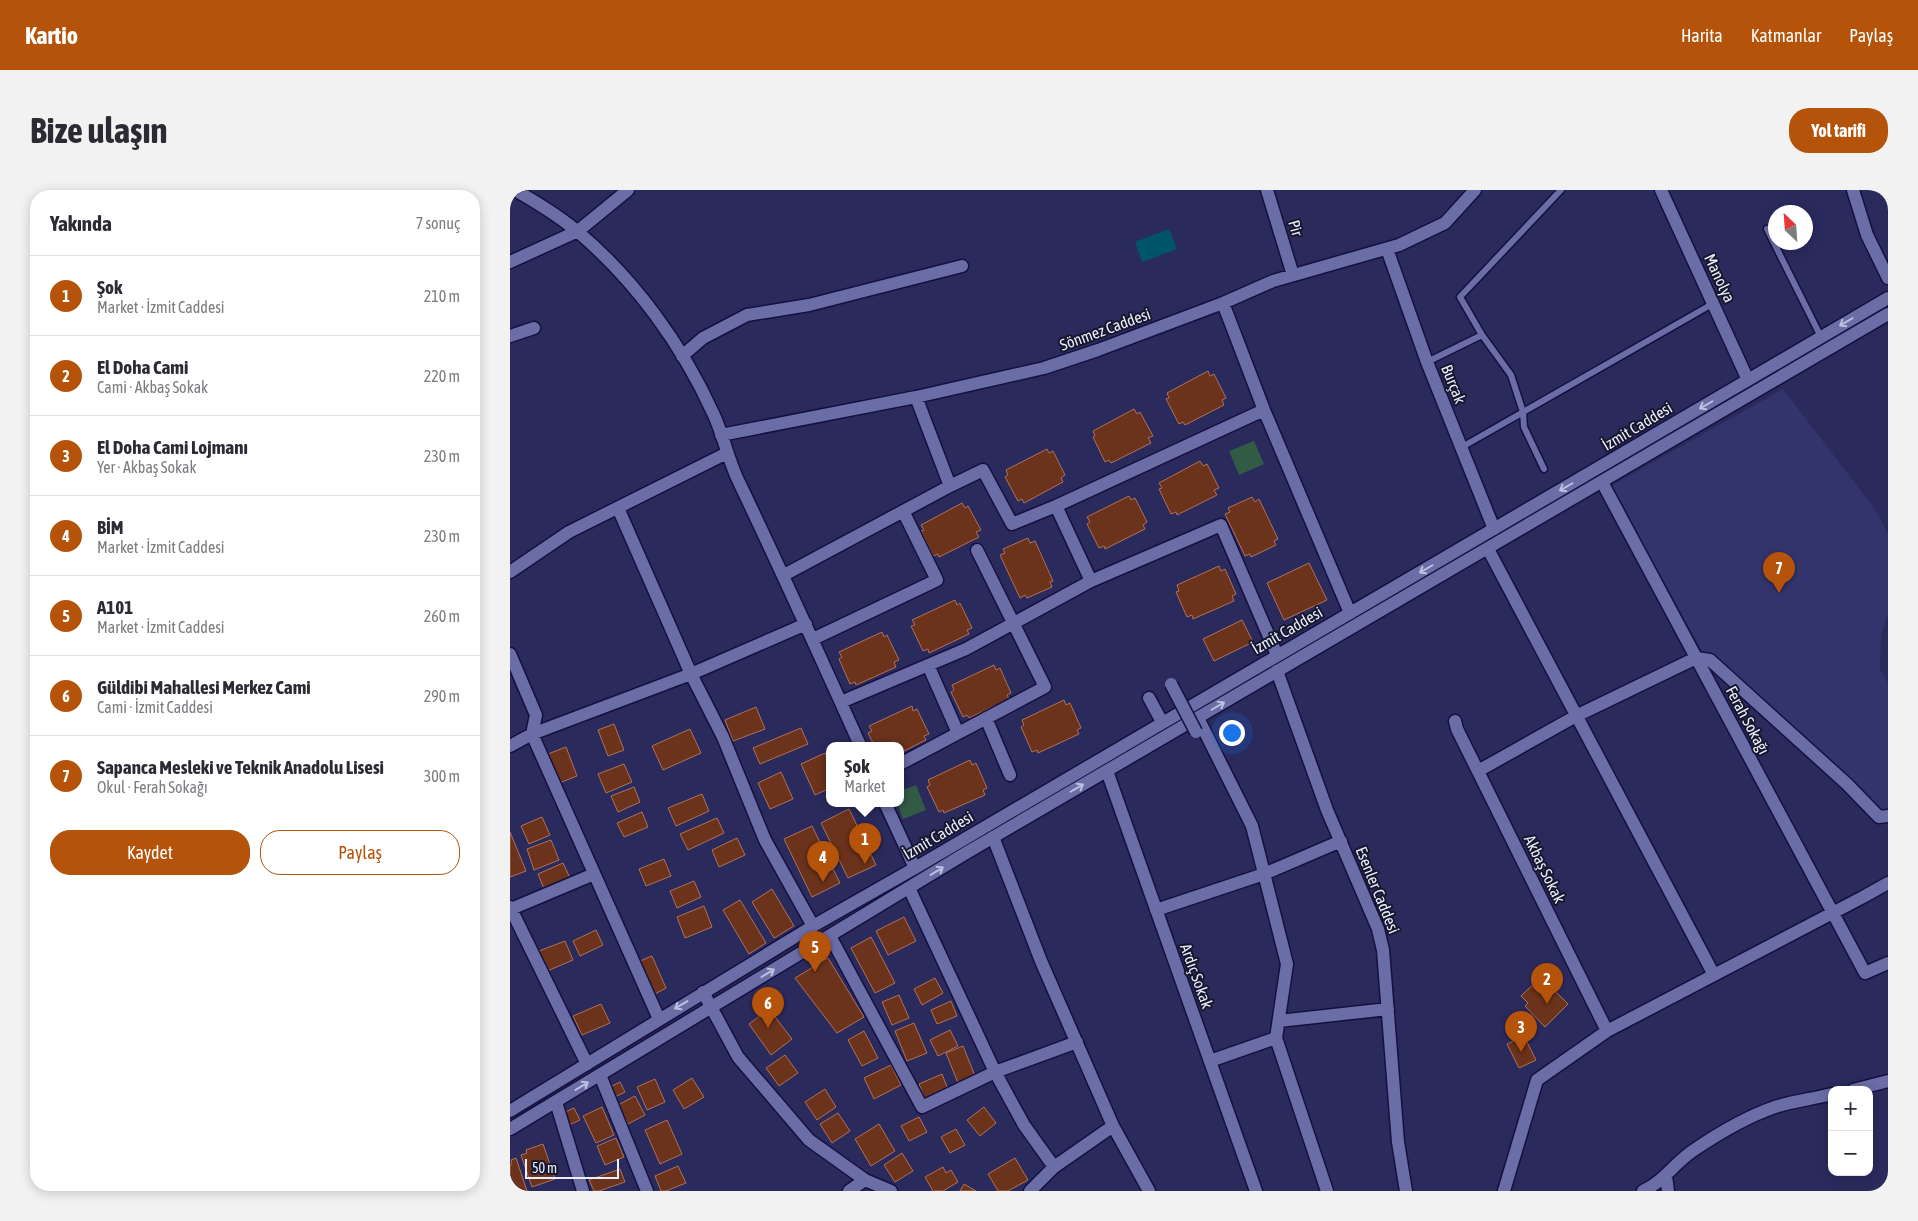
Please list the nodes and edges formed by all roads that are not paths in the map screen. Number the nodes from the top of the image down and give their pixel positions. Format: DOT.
graph roads {
  1 [pos="515,190"];
  2 [pos="628,190"];
  3 [pos="1268,190"];
  4 [pos="1475,190"];
  5 [pos="1561,190"];
  6 [pos="1661,190"];
  7 [pos="1853,190"];
  8 [pos="1766,228"];
  9 [pos="578,231"];
  10 [pos="1387,249"];
  11 [pos="510,262"];
  12 [pos="962,266"];
  13 [pos="1293,275"];
  14 [pos="1888,278"];
  15 [pos="1888,298"];
  16 [pos="1223,303"];
  17 [pos="1714,303"];
  18 [pos="1888,314"];
  19 [pos="534,328"];
  20 [pos="1482,334"];
  21 [pos="510,336"];
  22 [pos="1821,337"];
  23 [pos="682,356"];
  24 [pos="1427,362"];
  25 [pos="1748,380"];
  26 [pos="916,396"];
  27 [pos="1264,410"];
  28 [pos="1523,412"];
  29 [pos="721,435"];
  30 [pos="1462,447"];
  31 [pos="727,453"];
  32 [pos="1544,469"];
  33 [pos="1602,482"];
  34 [pos="950,486"];
  35 [pos="1056,506"];
  36 [pos="618,508"];
  37 [pos="903,511"];
  38 [pos="1494,529"];
  39 [pos="1488,549"];
  40 [pos="977,550"];
  41 [pos="510,572"];
  42 [pos="784,575"];
  43 [pos="1091,581"];
  44 [pos="1350,613"];
  45 [pos="1014,622"];
  46 [pos="806,624"];
  47 [pos="813,639"];
  48 [pos="510,654"];
  49 [pos="1277,655"];
  50 [pos="1696,658"];
  51 [pos="928,665"];
  52 [pos="1277,671"];
  53 [pos="691,674"];
  54 [pos="1171,684"];
  55 [pos="1149,698"];
  56 [pos="841,702"];
  57 [pos="1576,716"];
  58 [pos="986,718"];
  59 [pos="1198,718"];
  60 [pos="1455,721"];
  61 [pos="1162,722"];
  62 [pos="1196,732"];
  63 [pos="958,733"];
  64 [pos="532,734"];
  65 [pos="859,742"];
  66 [pos="510,746"];
  67 [pos="904,762"];
  68 [pos="1106,771"];
  69 [pos="1478,771"];
  70 [pos="1010,775"];
  71 [pos="887,807"];
  72 [pos="1888,816"];
  73 [pos="993,838"];
  74 [pos="1340,841"];
  75 [pos="915,868"];
  76 [pos="594,874"];
  77 [pos="1264,874"];
  78 [pos="1888,883"];
  79 [pos="909,888"];
  80 [pos="510,908"];
  81 [pos="1156,910"];
  82 [pos="1833,913"];
  83 [pos="813,926"];
  84 [pos="830,936"];
  85 [pos="1888,962"];
  86 [pos="1714,975"];
  87 [pos="703,992"];
  88 [pos="712,1008"];
  89 [pos="1388,1009"];
  90 [pos="659,1019"];
  91 [pos="1279,1022"];
  92 [pos="1607,1031"];
  93 [pos="1276,1038"];
  94 [pos="1076,1042"];
  95 [pos="1210,1061"];
  96 [pos="586,1064"];
  97 [pos="995,1072"];
  98 [pos="600,1075"];
  99 [pos="1888,1082"];
  100 [pos="1870,1086"];
  101 [pos="1828,1095"];
  102 [pos="556,1102"];
  103 [pos="510,1112"];
  104 [pos="1113,1126"];
  105 [pos="510,1129"];
  106 [pos="1054,1167"];
  107 [pos="1666,1176"];
  108 [pos="865,1180"];
  109 [pos="583,1191"];
  110 [pos="647,1191"];
  111 [pos="849,1191"];
  112 [pos="891,1191"];
  113 [pos="1030,1191"];
  114 [pos="1149,1191"];
  115 [pos="1256,1191"];
  116 [pos="1327,1191"];
  117 [pos="1406,1191"];
  118 [pos="1504,1191"];
  119 [pos="1643,1191"];
  120 [pos="1668,1191"];
  1 -- 9 [label="street"];
  2 -- 9 [label="street"];
  3 -- 13 [label="street, Pir"];
  4 -- 10 [label="street, Sönmez Caddesi"];
  5 -- 20 [label="lane"];
  6 -- 17 [label="street, Manolya"];
  7 -- 14 [label="street"];
  8 -- 22 [label="lane"];
  9 -- 11 [label="street"];
  9 -- 23 [label="street"];
  10 -- 13 [label="street, Sönmez Caddesi"];
  10 -- 24 [label="street, Burçak"];
  12 -- 23 [label="street"];
  13 -- 16 [label="street, Sönmez Caddesi"];
  15 -- 22 [label="street, İzmit Caddesi, one-way"];
  16 -- 26 [label="street, Sönmez Caddesi"];
  16 -- 27 [label="street"];
  17 -- 25 [label="street, Manolya"];
  17 -- 28 [label="lane"];
  18 -- 33 [label="street, İzmit Caddesi"];
  19 -- 21 [label="street"];
  20 -- 24 [label="lane"];
  20 -- 28 [label="lane"];
  22 -- 25 [label="street, İzmit Caddesi"];
  23 -- 29 [label="street"];
  24 -- 30 [label="street, Burçak"];
  25 -- 38 [label="street, İzmit Caddesi, one-way"];
  26 -- 29 [label="street, Sönmez Caddesi"];
  26 -- 34 [label="street"];
  27 -- 35 [label="street"];
  27 -- 44 [label="street"];
  28 -- 30 [label="lane"];
  28 -- 32 [label="lane"];
  29 -- 31 [label="street"];
  30 -- 38 [label="street, Burçak"];
  31 -- 36 [label="street"];
  31 -- 42 [label="street"];
  33 -- 39 [label="street, İzmit Caddesi"];
  33 -- 50 [label="street, Ferah Sokağı"];
  34 -- 35 [label="street"];
  34 -- 37 [label="street"];
  35 -- 43 [label="street"];
  36 -- 41 [label="street"];
  36 -- 53 [label="street"];
  37 -- 42 [label="street"];
  37 -- 47 [label="street"];
  38 -- 44 [label="street, İzmit Caddesi, one-way"];
  39 -- 52 [label="street, İzmit Caddesi"];
  39 -- 57 [label="street"];
  40 -- 45 [label="street"];
  42 -- 46 [label="street"];
  43 -- 45 [label="street"];
  43 -- 49 [label="street"];
  44 -- 49 [label="street, İzmit Caddesi"];
  45 -- 51 [label="street"];
  45 -- 58 [label="street"];
  46 -- 47 [label="street"];
  46 -- 53 [label="street"];
  47 -- 56 [label="street"];
  48 -- 64 [label="street"];
  49 -- 61 [label="street, İzmit Caddesi"];
  50 -- 57 [label="street"];
  50 -- 72 [label="street"];
  50 -- 82 [label="street, Ferah Sokağı"];
  51 -- 56 [label="street"];
  51 -- 63 [label="street"];
  59 -- 52 [label="street, İzmit Caddesi, one-way"];
  52 -- 74 [label="street, Esenler Caddesi"];
  53 -- 64 [label="street"];
  53 -- 83 [label="street"];
  54 -- 62 [label="street, bridge"];
  55 -- 61 [label="street"];
  56 -- 65 [label="street"];
  57 -- 69 [label="street"];
  57 -- 86 [label="street"];
  58 -- 63 [label="street"];
  58 -- 70 [label="street"];
  59 -- 68 [label="street, İzmit Caddesi"];
  59 -- 77 [label="street"];
  60 -- 69 [label="street, Akbaş Sokak"];
  61 -- 75 [label="street, İzmit Caddesi"];
  63 -- 67 [label="street"];
  64 -- 66 [label="street"];
  64 -- 76 [label="street"];
  73 -- 68 [label="street, İzmit Caddesi, one-way"];
  68 -- 81 [label="street, Ardıç Sokak"];
  69 -- 92 [label="street, Akbaş Sokak"];
  71 -- 75 [label="street"];
  79 -- 73 [label="street, İzmit Caddesi, one-way"];
  73 -- 94 [label="street"];
  74 -- 77 [label="street"];
  74 -- 89 [label="street, Esenler Caddesi"];
  75 -- 83 [label="street, İzmit Caddesi"];
  76 -- 80 [label="street"];
  76 -- 90 [label="street"];
  77 -- 81 [label="street"];
  77 -- 91 [label="street"];
  78 -- 82 [label="street"];
  79 -- 84 [label="street, İzmit Caddesi"];
  79 -- 97 [label="street"];
  80 -- 96 [label="street"];
  81 -- 95 [label="street, Ardıç Sokak"];
  82 -- 85 [label="street, Ferah Sokağı"];
  82 -- 86 [label="street"];
  83 -- 87 [label="street, İzmit Caddesi"];
  88 -- 84 [label="street, İzmit Caddesi, one-way"];
  84 -- 97 [label="street"];
  86 -- 92 [label="street"];
  87 -- 88 [label="street"];
  87 -- 90 [label="street, İzmit Caddesi, one-way"];
  88 -- 98 [label="street, İzmit Caddesi"];
  88 -- 108 [label="street"];
  89 -- 91 [label="street"];
  89 -- 117 [label="street, Esenler Caddesi"];
  90 -- 96 [label="street, İzmit Caddesi"];
  91 -- 93 [label="street"];
  92 -- 118 [label="street"];
  93 -- 95 [label="street"];
  93 -- 116 [label="street"];
  94 -- 97 [label="street"];
  94 -- 104 [label="street"];
  95 -- 115 [label="street, Ardıç Sokak"];
  96 -- 103 [label="street, İzmit Caddesi"];
  97 -- 106 [label="street"];
  102 -- 98 [label="street, İzmit Caddesi, one-way"];
  98 -- 110 [label="street"];
  99 -- 100 [label="street"];
  101 -- 107 [label="street"];
  102 -- 105 [label="street, İzmit Caddesi"];
  102 -- 109 [label="street"];
  104 -- 106 [label="street"];
  104 -- 114 [label="street"];
  106 -- 113 [label="street"];
  107 -- 119 [label="street"];
  107 -- 120 [label="street"];
  108 -- 111 [label="street"];
  108 -- 112 [label="street"];
}
